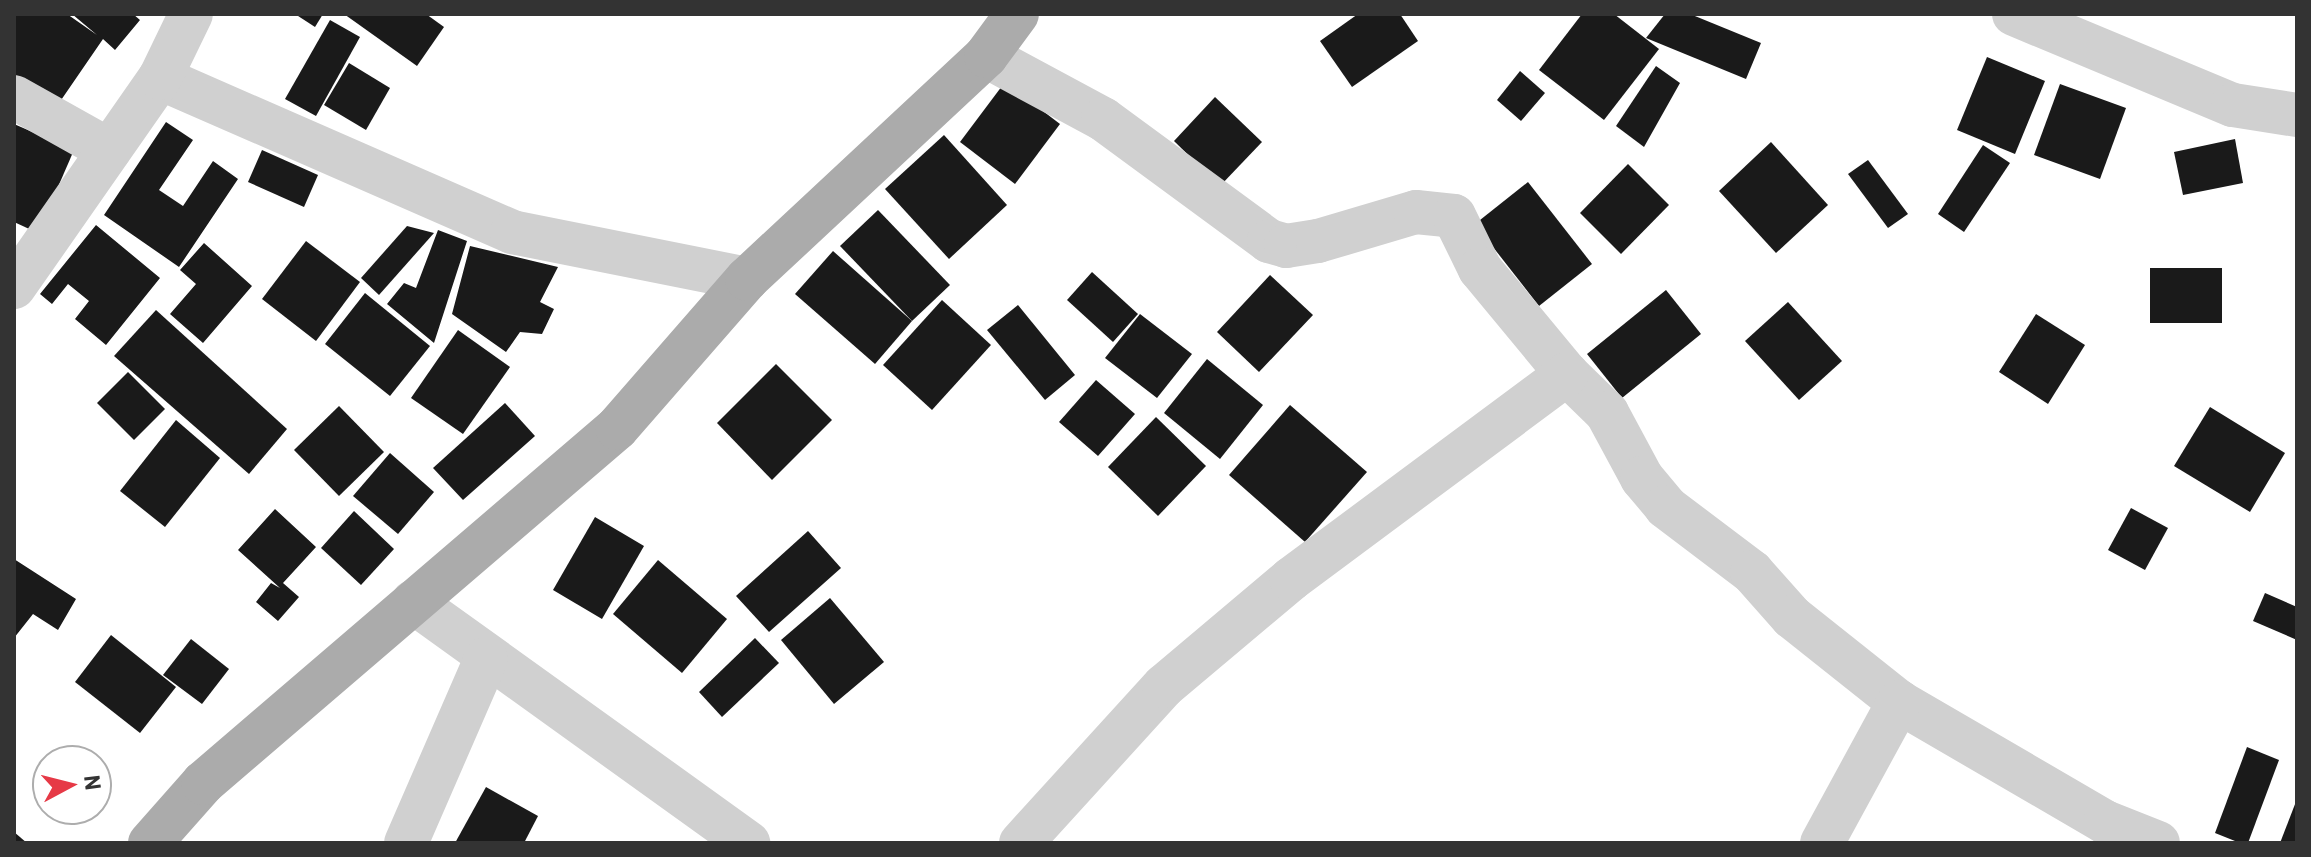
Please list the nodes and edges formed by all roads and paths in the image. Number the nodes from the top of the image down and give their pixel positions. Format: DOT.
graph roads {
  1 [pos="191,14"];
  2 [pos="1017,14"];
  3 [pos="2014,14"];
  4 [pos="986,56"];
  5 [pos="160,78"];
  6 [pos="14,97"];
  7 [pos="2297,115"];
  8 [pos="109,150"];
  9 [pos="747,279"];
  10 [pos="14,287"];
  11 [pos="1567,374"];
  12 [pos="413,602"];
  13 [pos="486,659"];
  14 [pos="1899,702"];
  15 [pos="150,843"];
  16 [pos="406,843"];
  17 [pos="749,843"];
  18 [pos="1021,843"];
  19 [pos="1822,843"];
  20 [pos="2158,843"];
  1 -- 5 [label="street"];
  2 -- 4 [label="main road"];
  3 -- 7 [label="street"];
  4 -- 9 [label="main road"];
  4 -- 11 [label="street"];
  5 -- 8 [label="street"];
  5 -- 9 [label="street"];
  6 -- 8 [label="street"];
  8 -- 10 [label="street"];
  9 -- 12 [label="main road"];
  11 -- 14 [label="street"];
  11 -- 18 [label="street"];
  12 -- 13 [label="street"];
  12 -- 15 [label="main road"];
  13 -- 16 [label="street"];
  13 -- 17 [label="street"];
  14 -- 19 [label="street"];
  14 -- 20 [label="street"];
}
